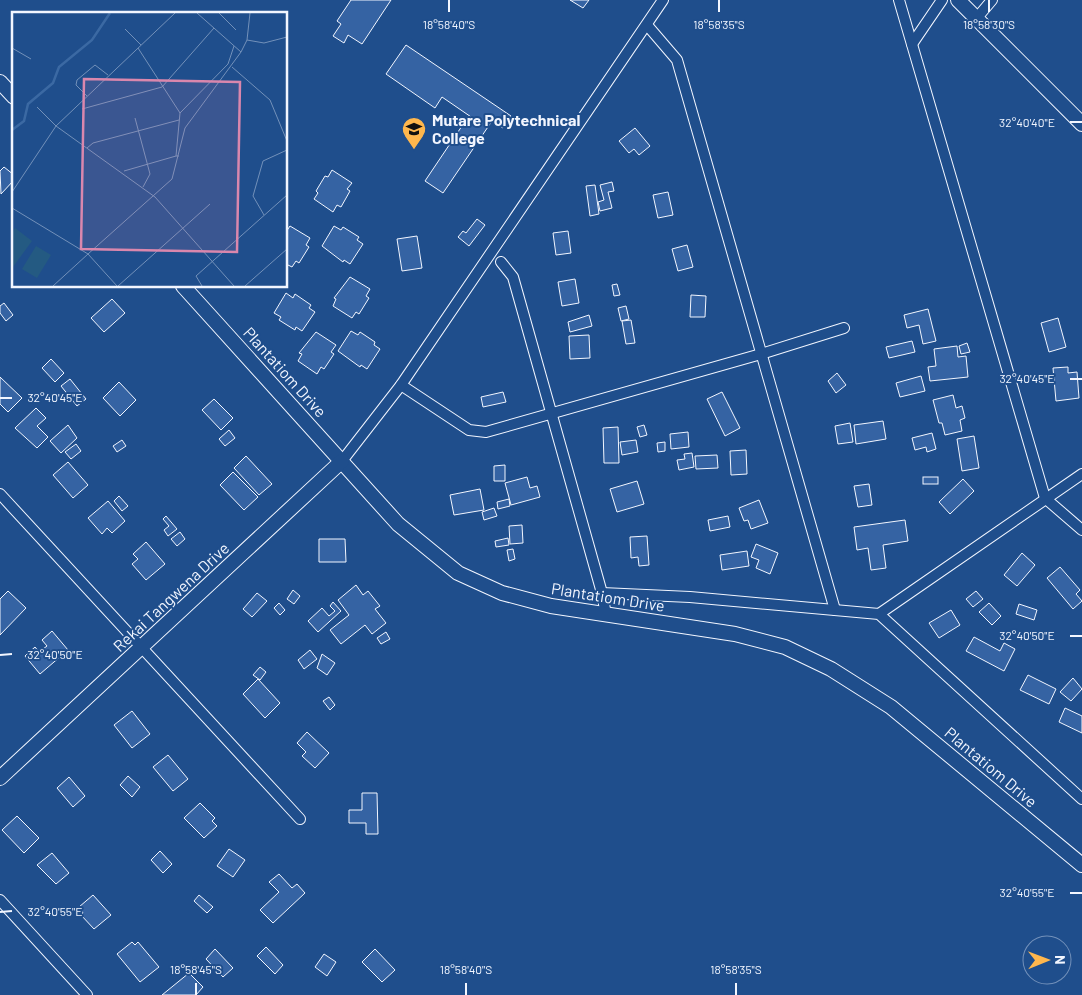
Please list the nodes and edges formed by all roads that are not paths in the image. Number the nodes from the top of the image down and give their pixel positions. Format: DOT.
graph roads {
  1 [pos="663,0"];
  2 [pos="899,0"];
  3 [pos="942,0"];
  4 [pos="958,0"];
  5 [pos="992,0"];
  6 [pos="976,19"];
  7 [pos="647,25"];
  8 [pos="912,44"];
  9 [pos="0,82"];
  10 [pos="12,96"];
  11 [pos="1082,124"];
  12 [pos="501,262"];
  13 [pos="185,288"];
  14 [pos="844,328"];
  15 [pos="761,354"];
  16 [pos="401,385"];
  17 [pos="550,412"];
  18 [pos="342,461"];
  19 [pos="1082,474"];
  20 [pos="0,494"];
  21 [pos="1045,498"];
  22 [pos="1082,530"];
  23 [pos="602,593"];
  24 [pos="835,610"];
  25 [pos="879,614"];
  26 [pos="606,615"];
  27 [pos="142,648"];
  28 [pos="0,778"];
  29 [pos="1082,799"];
  30 [pos="300,819"];
  31 [pos="1082,865"];
  32 [pos="0,900"];
  33 [pos="87,995"];
  1 -- 7 [label="street"];
  2 -- 8 [label="street"];
  3 -- 8 [label="street"];
  4 -- 6 [label="street"];
  5 -- 6 [label="street"];
  6 -- 11 [label="street"];
  7 -- 15 [label="street"];
  7 -- 16 [label="street"];
  8 -- 21 [label="street"];
  9 -- 10 [label="street"];
  12 -- 17 [label="street"];
  13 -- 18 [label="street, Plantatiom Drive"];
  14 -- 15 [label="street"];
  15 -- 17 [label="street"];
  15 -- 24 [label="street"];
  16 -- 17 [label="street"];
  16 -- 18 [label="street"];
  17 -- 23 [label="street"];
  18 -- 26 [label="street, Plantatiom Drive"];
  18 -- 27 [label="street, Rekai Tangwena Drive"];
  19 -- 21 [label="street"];
  20 -- 27 [label="street"];
  21 -- 22 [label="street"];
  21 -- 25 [label="street"];
  23 -- 24 [label="street"];
  23 -- 26 [label="street"];
  24 -- 25 [label="street"];
  25 -- 29 [label="street"];
  26 -- 31 [label="street, Plantatiom Drive"];
  27 -- 28 [label="street, Rekai Tangwena Drive"];
  27 -- 30 [label="street"];
  32 -- 33 [label="street"];
}
